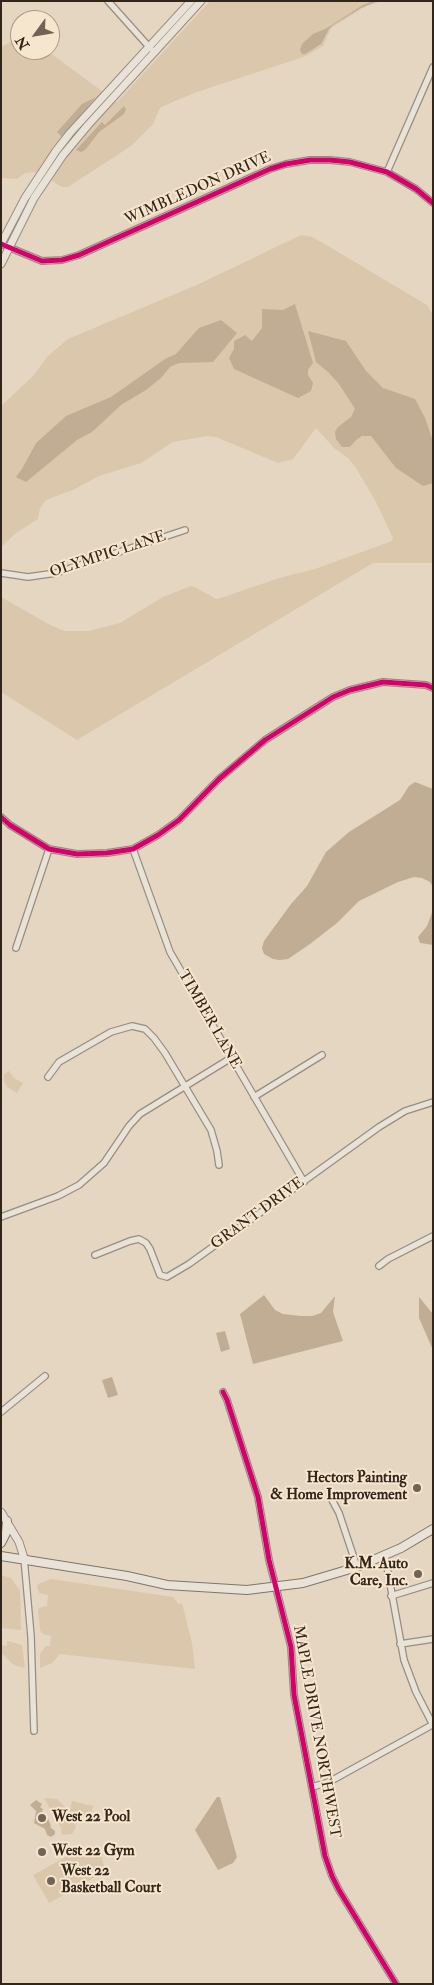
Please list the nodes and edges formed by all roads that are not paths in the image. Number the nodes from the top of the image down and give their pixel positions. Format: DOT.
graph roads {
  1 [pos="108,1"];
  2 [pos="191,1"];
  3 [pos="201,1"];
  4 [pos="149,46"];
  5 [pos="154,53"];
  6 [pos="433,67"];
  7 [pos="386,172"];
  8 [pos="433,203"];
  9 [pos="1,244"];
  10 [pos="9,247"];
  11 [pos="1,264"];
  12 [pos="184,530"];
  13 [pos="1,573"];
  14 [pos="433,688"];
  15 [pos="1,817"];
  16 [pos="49,849"];
  17 [pos="133,849"];
  18 [pos="16,948"];
  19 [pos="322,1056"];
  20 [pos="231,1058"];
  21 [pos="48,1077"];
  22 [pos="185,1086"];
  23 [pos="254,1097"];
  24 [pos="433,1102"];
  25 [pos="219,1165"];
  26 [pos="304,1182"];
  27 [pos="1,1217"];
  28 [pos="433,1236"];
  29 [pos="95,1254"];
  30 [pos="189,1264"];
  31 [pos="379,1266"];
  32 [pos="194,1270"];
  33 [pos="45,1376"];
  34 [pos="223,1392"];
  35 [pos="1,1412"];
  36 [pos="332,1498"];
  37 [pos="1,1512"];
  38 [pos="7,1521"];
  39 [pos="433,1529"];
  40 [pos="1,1543"];
  41 [pos="1,1556"];
  42 [pos="385,1556"];
  43 [pos="24,1558"];
  44 [pos="357,1567"];
  45 [pos="433,1583"];
  46 [pos="275,1587"];
  47 [pos="391,1596"];
  48 [pos="433,1639"];
  49 [pos="400,1644"];
  50 [pos="433,1725"];
  51 [pos="34,1731"];
  52 [pos="312,1787"];
  53 [pos="396,1984"];
  1 -- 4 [label="street"];
  2 -- 4 [label="street"];
  3 -- 5 [label="street"];
  4 -- 5 [label="street"];
  4 -- 9 [label="street"];
  5 -- 10 [label="street"];
  6 -- 7 [label="street"];
  7 -- 8 [label="street, WIMBLEDON DRIVE"];
  7 -- 10 [label="street, WIMBLEDON DRIVE"];
  9 -- 10 [label="street, WIMBLEDON DRIVE"];
  10 -- 11 [label="street"];
  12 -- 13 [label="street, OLYMPIC LANE"];
  14 -- 17 [label="street"];
  15 -- 16 [label="street"];
  16 -- 17 [label="street"];
  16 -- 18 [label="street"];
  17 -- 20 [label="street, TIMBER LANE"];
  19 -- 23 [label="street"];
  20 -- 22 [label="street"];
  20 -- 23 [label="street, TIMBER LANE"];
  21 -- 22 [label="street"];
  22 -- 25 [label="street"];
  22 -- 27 [label="street"];
  23 -- 26 [label="street, TIMBER LANE"];
  24 -- 26 [label="street, GRANT DRIVE"];
  26 -- 30 [label="street, GRANT DRIVE"];
  28 -- 31 [label="street"];
  29 -- 30 [label="street, GRANT DRIVE"];
  30 -- 32 [label="street"];
  33 -- 35 [label="street"];
  34 -- 46 [label="street, MAPLE DRIVE NORTHWEST"];
  36 -- 44 [label="street"];
  37 -- 38 [label="street"];
  38 -- 40 [label="main road"];
  38 -- 43 [label="street"];
  39 -- 42 [label="main road"];
  41 -- 43 [label="main road"];
  42 -- 44 [label="main road"];
  42 -- 47 [label="street"];
  43 -- 46 [label="main road"];
  43 -- 51 [label="street"];
  44 -- 46 [label="main road"];
  45 -- 47 [label="street"];
  46 -- 52 [label="street, MAPLE DRIVE NORTHWEST"];
  47 -- 49 [label="street"];
  48 -- 49 [label="street"];
  49 -- 50 [label="street"];
  50 -- 52 [label="street"];
  52 -- 53 [label="street, MAPLE DRIVE NORTHWEST"];
}
